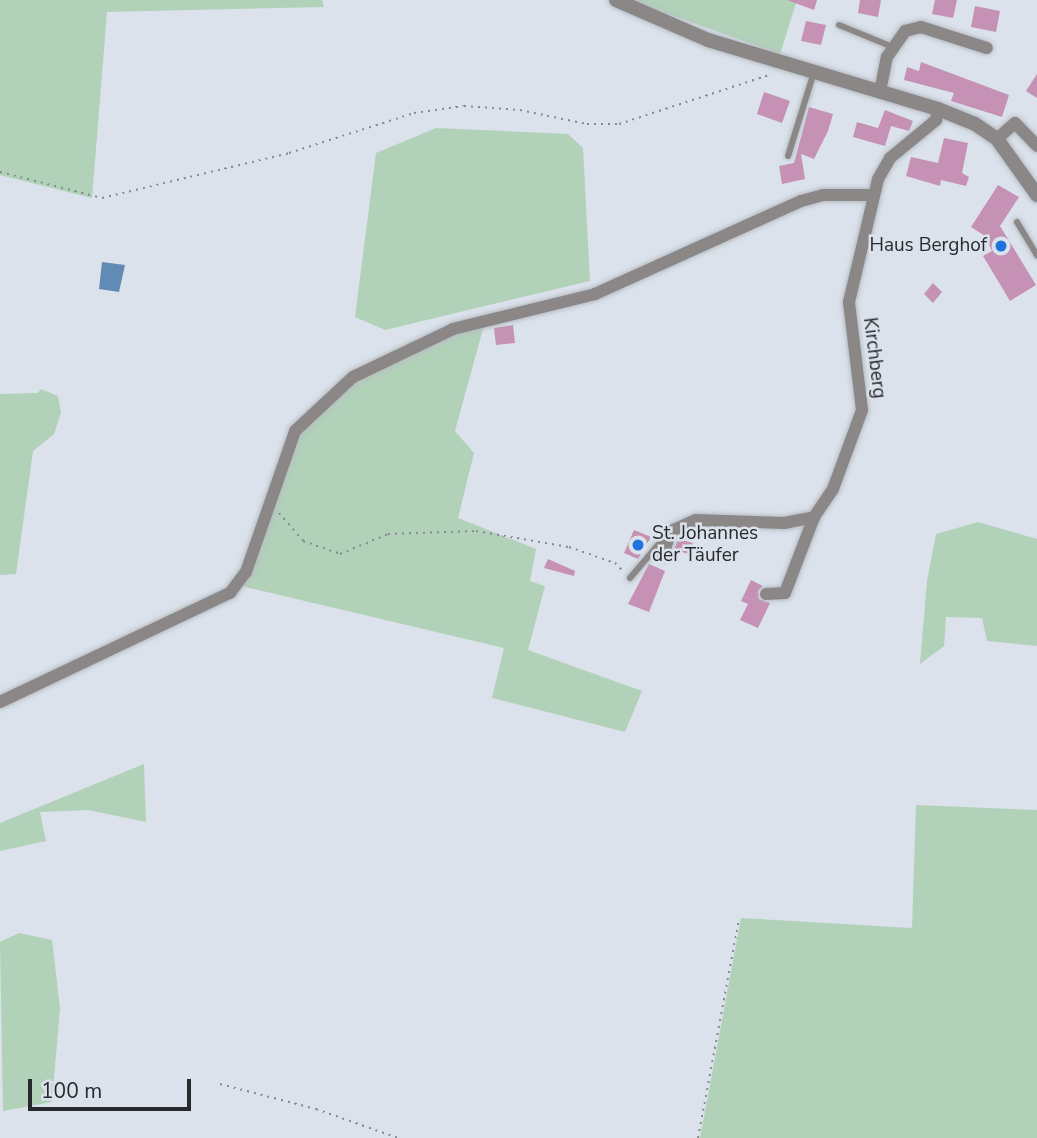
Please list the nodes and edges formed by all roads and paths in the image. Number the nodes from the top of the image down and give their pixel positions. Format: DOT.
graph roads {
  1 [pos="616,0"];
  2 [pos="838,25"];
  3 [pos="893,47"];
  4 [pos="987,48"];
  5 [pos="792,65"];
  6 [pos="814,72"];
  7 [pos="880,92"];
  8 [pos="938,108"];
  9 [pos="997,139"];
  10 [pos="1037,146"];
  11 [pos="788,156"];
  12 [pos="0,172"];
  13 [pos="1037,194"];
  14 [pos="873,195"];
  15 [pos="1017,222"];
  16 [pos="1037,255"];
  17 [pos="268,499"];
  18 [pos="814,517"];
  19 [pos="671,531"];
  20 [pos="663,555"];
  21 [pos="630,578"];
  22 [pos="766,594"];
  23 [pos="0,702"];
  24 [pos="739,918"];
  25 [pos="220,1084"];
  26 [pos="398,1138"];
  27 [pos="698,1138"];
  1 -- 5 [label="street"];
  2 -- 3 [label="lane"];
  3 -- 4 [label="street"];
  3 -- 7 [label="street"];
  5 -- 6 [label="street"];
  5 -- 12 [label="path"];
  6 -- 7 [label="street"];
  6 -- 11 [label="lane"];
  7 -- 8 [label="street"];
  8 -- 9 [label="street"];
  8 -- 14 [label="street, Kirchberg"];
  9 -- 10 [label="street"];
  9 -- 13 [label="street"];
  14 -- 17 [label="street"];
  14 -- 18 [label="street, Kirchberg"];
  15 -- 16 [label="lane"];
  17 -- 21 [label="path"];
  17 -- 23 [label="street"];
  18 -- 19 [label="street"];
  18 -- 22 [label="street, Kirchberg"];
  19 -- 20 [label="street"];
  19 -- 21 [label="lane"];
  24 -- 27 [label="path"];
  25 -- 26 [label="path"];
}
